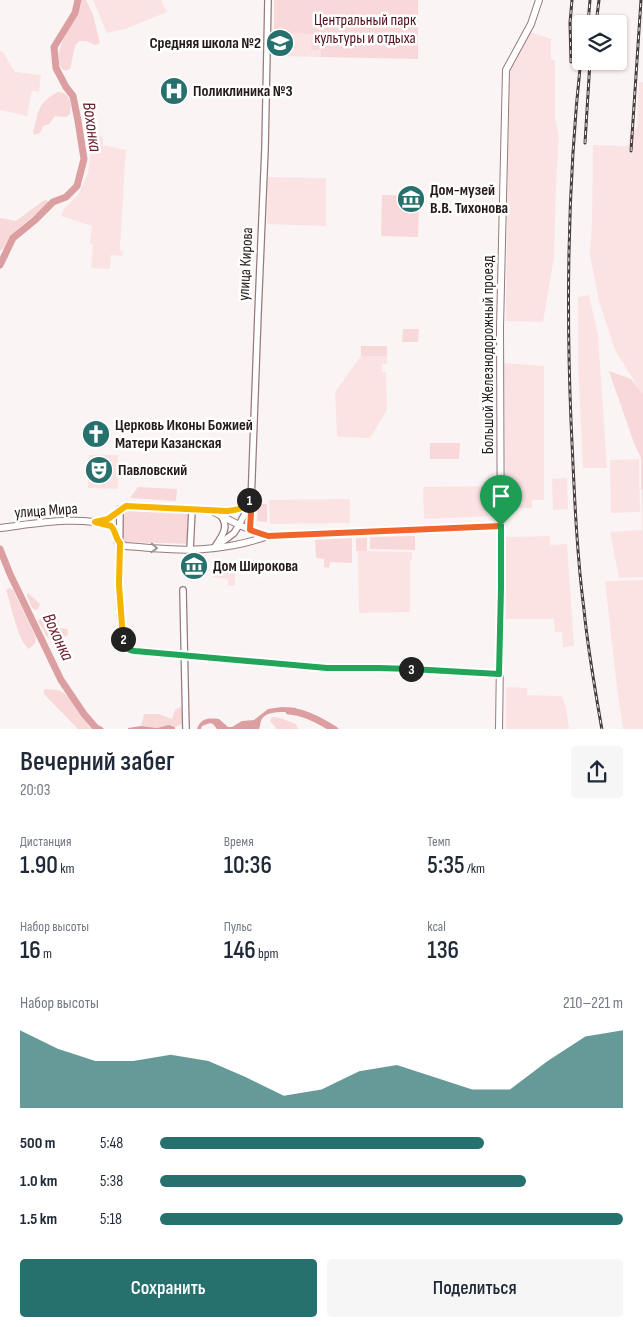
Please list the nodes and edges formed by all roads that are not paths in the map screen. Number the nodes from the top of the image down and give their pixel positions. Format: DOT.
graph roads {
  1 [pos="268,0"];
  2 [pos="539,0"];
  3 [pos="252,493"];
  4 [pos="251,502"];
  5 [pos="120,509"];
  6 [pos="192,510"];
  7 [pos="212,511"];
  8 [pos="221,516"];
  9 [pos="95,522"];
  10 [pos="239,525"];
  11 [pos="501,526"];
  12 [pos="0,528"];
  13 [pos="250,530"];
  14 [pos="268,536"];
  15 [pos="120,543"];
  16 [pos="214,549"];
  17 [pos="190,550"];
  18 [pos="183,590"];
  19 [pos="184,656"];
  20 [pos="499,674"];
  21 [pos="186,729"];
  22 [pos="498,729"];
  1 -- 3 [label="street, улица Кирова"];
  2 -- 11 [label="main road, Большой Железнодорожный проезд"];
  3 -- 4 [label="street, улица Кирова"];
  3 -- 7 [label="street"];
  4 -- 10 [label="street"];
  4 -- 13 [label="street, улица Кирова"];
  5 -- 6 [label="main road"];
  5 -- 9 [label="main road"];
  5 -- 15 [label="street"];
  6 -- 7 [label="main road"];
  6 -- 17 [label="street"];
  7 -- 8 [label="main road"];
  8 -- 10 [label="main road"];
  8 -- 16 [label="street"];
  9 -- 12 [label="main road, улица Мира"];
  9 -- 15 [label="main road"];
  10 -- 13 [label="main road"];
  10 -- 16 [label="street"];
  11 -- 14 [label="main road"];
  11 -- 20 [label="main road, Большой Железнодорожный проезд"];
  13 -- 14 [label="main road"];
  14 -- 16 [label="main road"];
  15 -- 17 [label="main road, one-way"];
  15 -- 19 [label="street"];
  16 -- 17 [label="main road"];
  18 -- 19 [label="street"];
  19 -- 20 [label="street"];
  19 -- 21 [label="street"];
  20 -- 22 [label="main road, Большой Железнодорожный проезд"];
}
